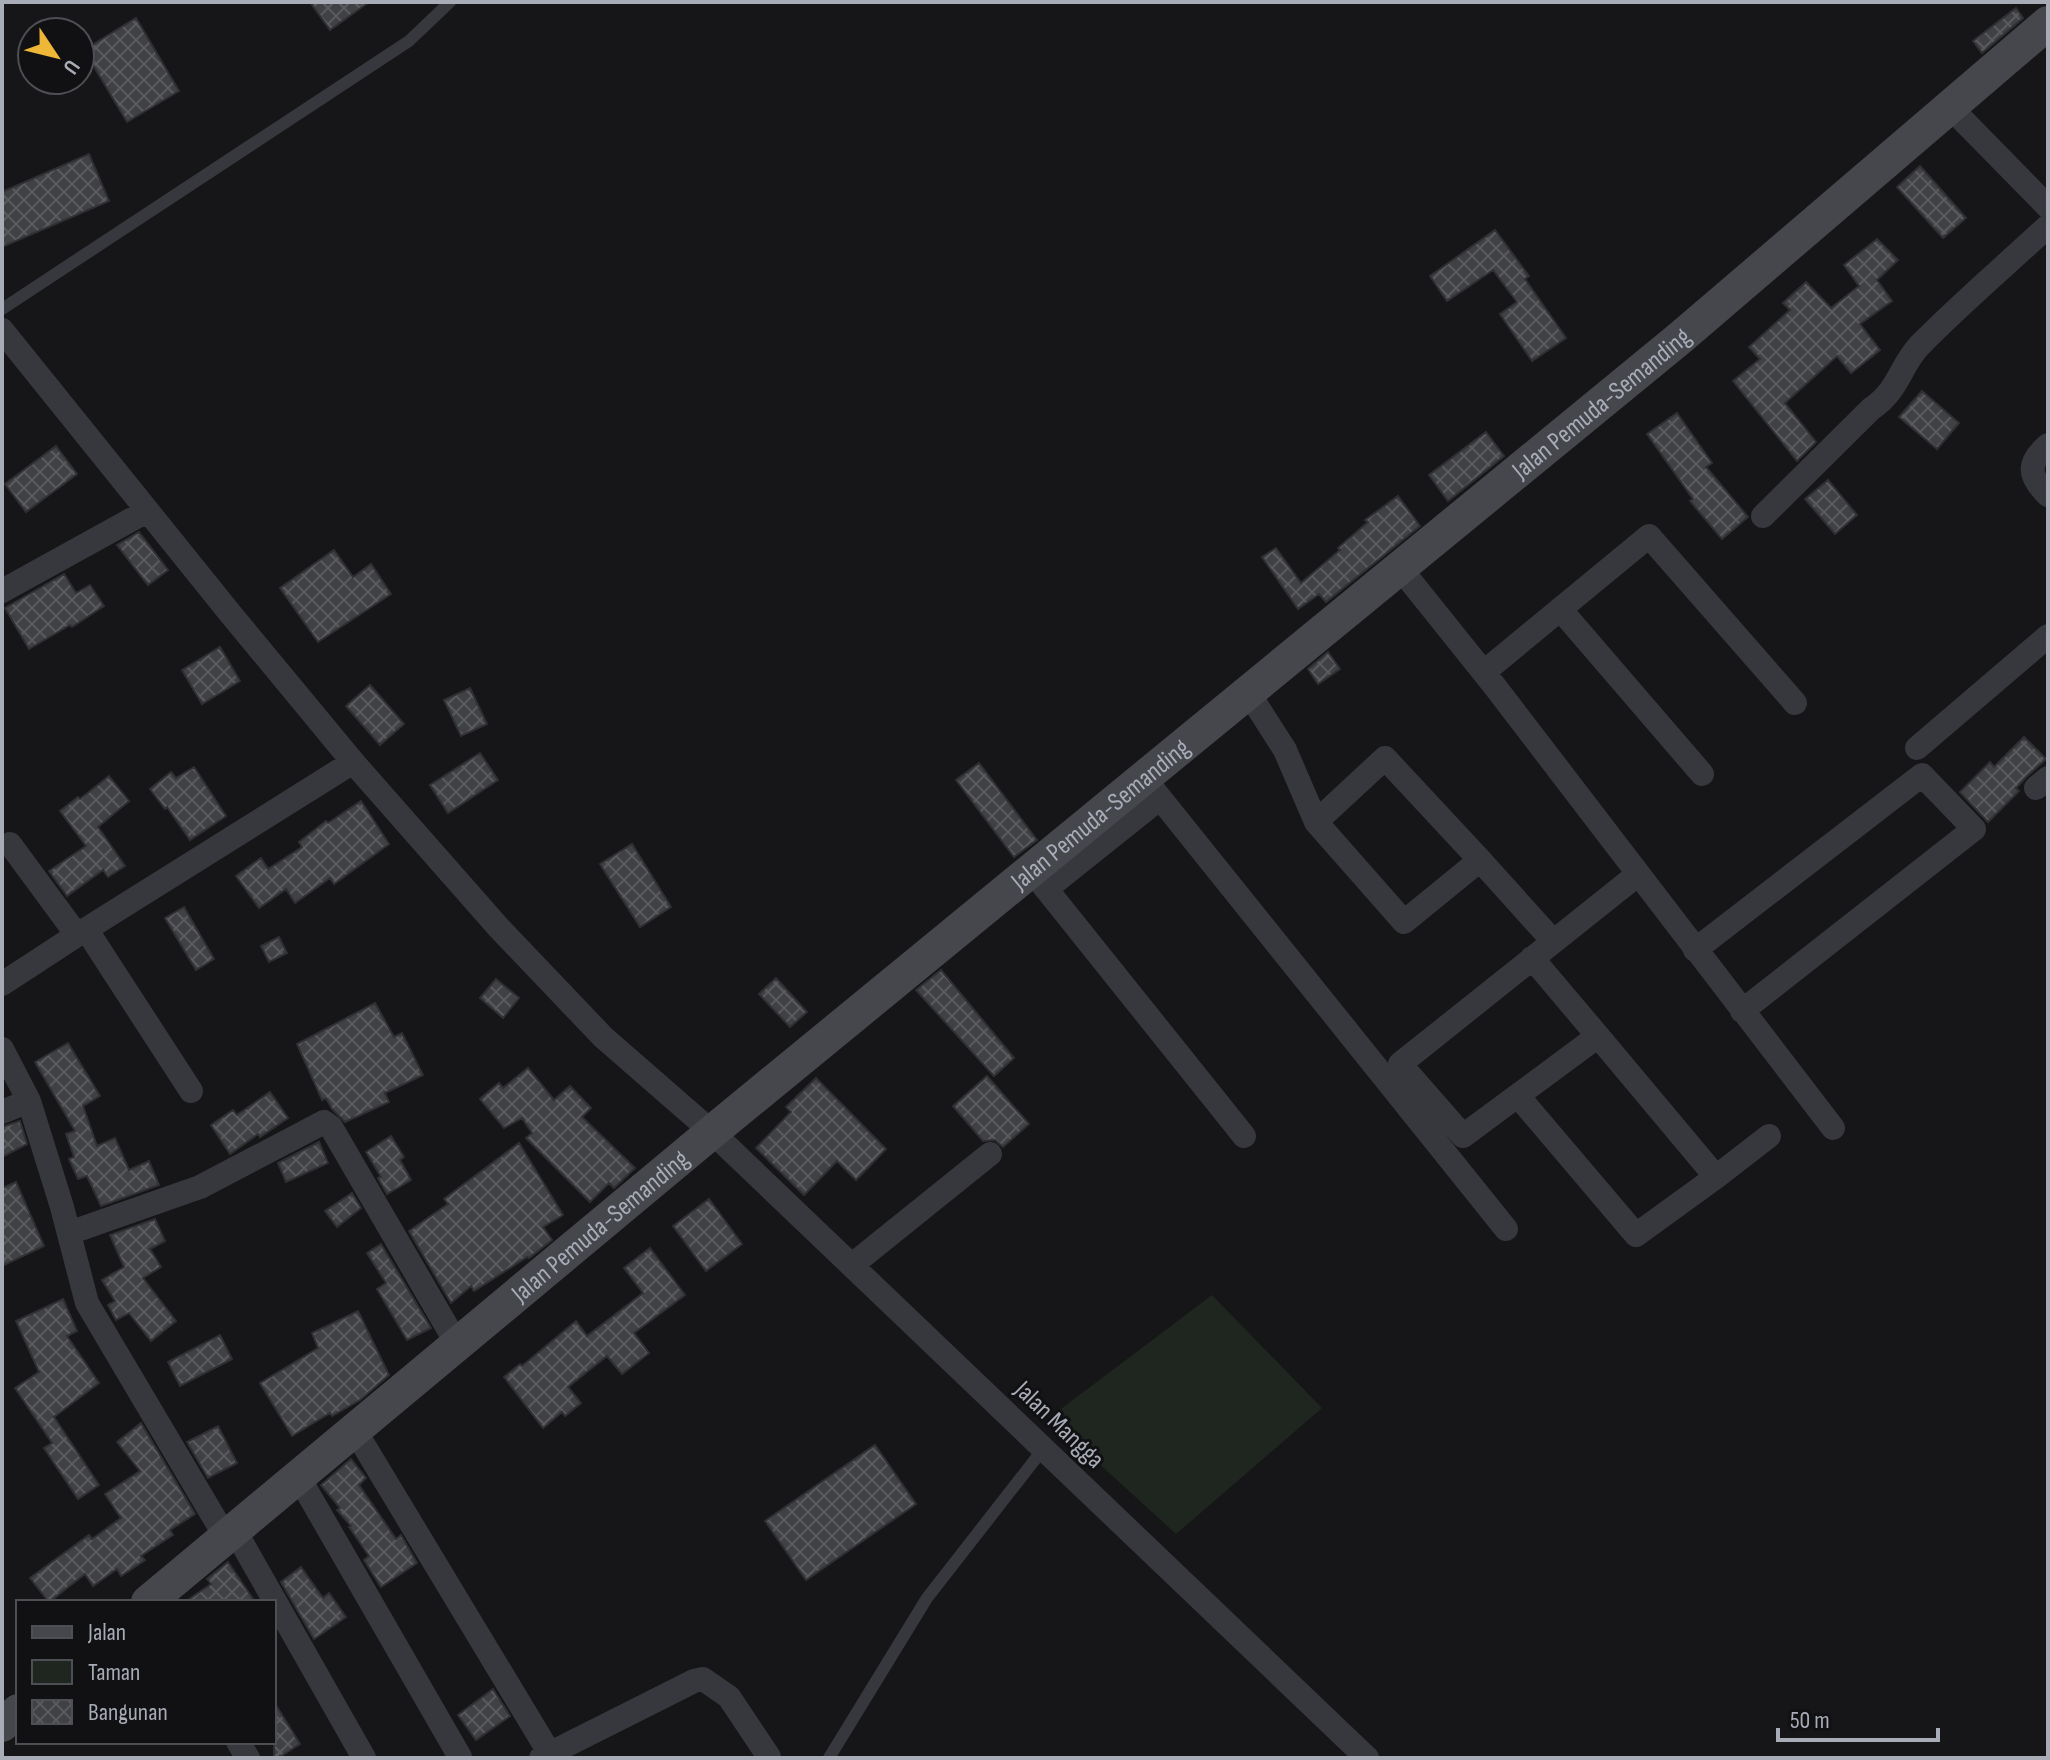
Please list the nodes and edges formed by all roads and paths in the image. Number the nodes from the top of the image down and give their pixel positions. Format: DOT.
graph roads {
  1 [pos="450,2"];
  2 [pos="2048,23"];
  3 [pos="1950,107"];
  4 [pos="2048,207"];
  5 [pos="2048,226"];
  6 [pos="2,309"];
  7 [pos="2,330"];
  8 [pos="2048,445"];
  9 [pos="2048,495"];
  10 [pos="147,511"];
  11 [pos="1763,516"];
  12 [pos="1400,568"];
  13 [pos="2,591"];
  14 [pos="1560,609"];
  15 [pos="2048,636"];
  16 [pos="1484,672"];
  17 [pos="1248,692"];
  18 [pos="1795,703"];
  19 [pos="1917,748"];
  20 [pos="353,762"];
  21 [pos="1702,774"];
  22 [pos="1152,788"];
  23 [pos="1316,822"];
  24 [pos="10,844"];
  25 [pos="1480,860"];
  26 [pos="1637,875"];
  27 [pos="1038,880"];
  28 [pos="81,932"];
  29 [pos="1553,941"];
  30 [pos="1695,950"];
  31 [pos="1532,958"];
  32 [pos="2,984"];
  33 [pos="1742,1011"];
  34 [pos="1598,1036"];
  35 [pos="2,1049"];
  36 [pos="191,1091"];
  37 [pos="1518,1096"];
  38 [pos="29,1101"];
  39 [pos="2,1112"];
  40 [pos="1833,1128"];
  41 [pos="712,1132"];
  42 [pos="1244,1136"];
  43 [pos="1769,1136"];
  44 [pos="990,1154"];
  45 [pos="1716,1177"];
  46 [pos="1506,1229"];
  47 [pos="69,1233"];
  48 [pos="852,1265"];
  49 [pos="457,1344"];
  50 [pos="354,1429"];
  51 [pos="1044,1448"];
  52 [pos="298,1476"];
  53 [pos="230,1533"];
  54 [pos="152,1600"];
  55 [pos="270,1600"];
  56 [pos="276,1610"];
  57 [pos="546,1756"];
  58 [pos="460,1757"];
  59 [pos="769,1757"];
  60 [pos="364,1758"];
  61 [pos="829,1758"];
  62 [pos="1367,1758"];
  1 -- 6 [label="lane"];
  2 -- 3 [label="main road, Jalan Pemuda-Semanding"];
  3 -- 4 [label="street"];
  3 -- 12 [label="main road, Jalan Pemuda-Semanding"];
  5 -- 11 [label="street"];
  7 -- 10 [label="street, Jalan Mangga"];
  8 -- 9 [label="street"];
  10 -- 13 [label="street"];
  10 -- 20 [label="street, Jalan Mangga"];
  12 -- 16 [label="street"];
  12 -- 17 [label="main road, Jalan Pemuda-Semanding"];
  14 -- 16 [label="street"];
  14 -- 18 [label="street"];
  14 -- 21 [label="street"];
  15 -- 19 [label="street"];
  16 -- 26 [label="street"];
  17 -- 22 [label="main road, Jalan Pemuda-Semanding"];
  17 -- 23 [label="street"];
  20 -- 28 [label="street"];
  20 -- 41 [label="street, Jalan Mangga"];
  22 -- 27 [label="main road, Jalan Pemuda-Semanding"];
  22 -- 46 [label="street"];
  23 -- 25 [label="street"];
  23 -- 25 [label="street"];
  24 -- 28 [label="street"];
  25 -- 29 [label="street"];
  26 -- 29 [label="street"];
  26 -- 30 [label="street"];
  27 -- 41 [label="main road, Jalan Pemuda-Semanding"];
  27 -- 42 [label="street"];
  28 -- 32 [label="street"];
  28 -- 36 [label="street"];
  29 -- 31 [label="street"];
  30 -- 33 [label="street"];
  30 -- 33 [label="street"];
  31 -- 34 [label="street"];
  31 -- 37 [label="street"];
  33 -- 40 [label="street"];
  34 -- 37 [label="street"];
  34 -- 45 [label="street"];
  35 -- 38 [label="street"];
  37 -- 45 [label="street"];
  38 -- 39 [label="street"];
  38 -- 47 [label="street"];
  41 -- 48 [label="street, Jalan Mangga"];
  41 -- 49 [label="main road, Jalan Pemuda-Semanding"];
  43 -- 45 [label="street"];
  44 -- 48 [label="street"];
  47 -- 49 [label="street"];
  47 -- 53 [label="street"];
  48 -- 51 [label="street, Jalan Mangga"];
  49 -- 50 [label="main road, Jalan Pemuda-Semanding"];
  50 -- 52 [label="main road, Jalan Pemuda-Semanding"];
  50 -- 57 [label="street"];
  51 -- 61 [label="lane"];
  51 -- 62 [label="street, Jalan Mangga"];
  52 -- 53 [label="main road, Jalan Pemuda-Semanding"];
  52 -- 58 [label="street"];
  53 -- 54 [label="main road, Jalan Pemuda-Semanding"];
  53 -- 55 [label="street"];
  56 -- 60 [label="street"];
  57 -- 59 [label="street"];
}
